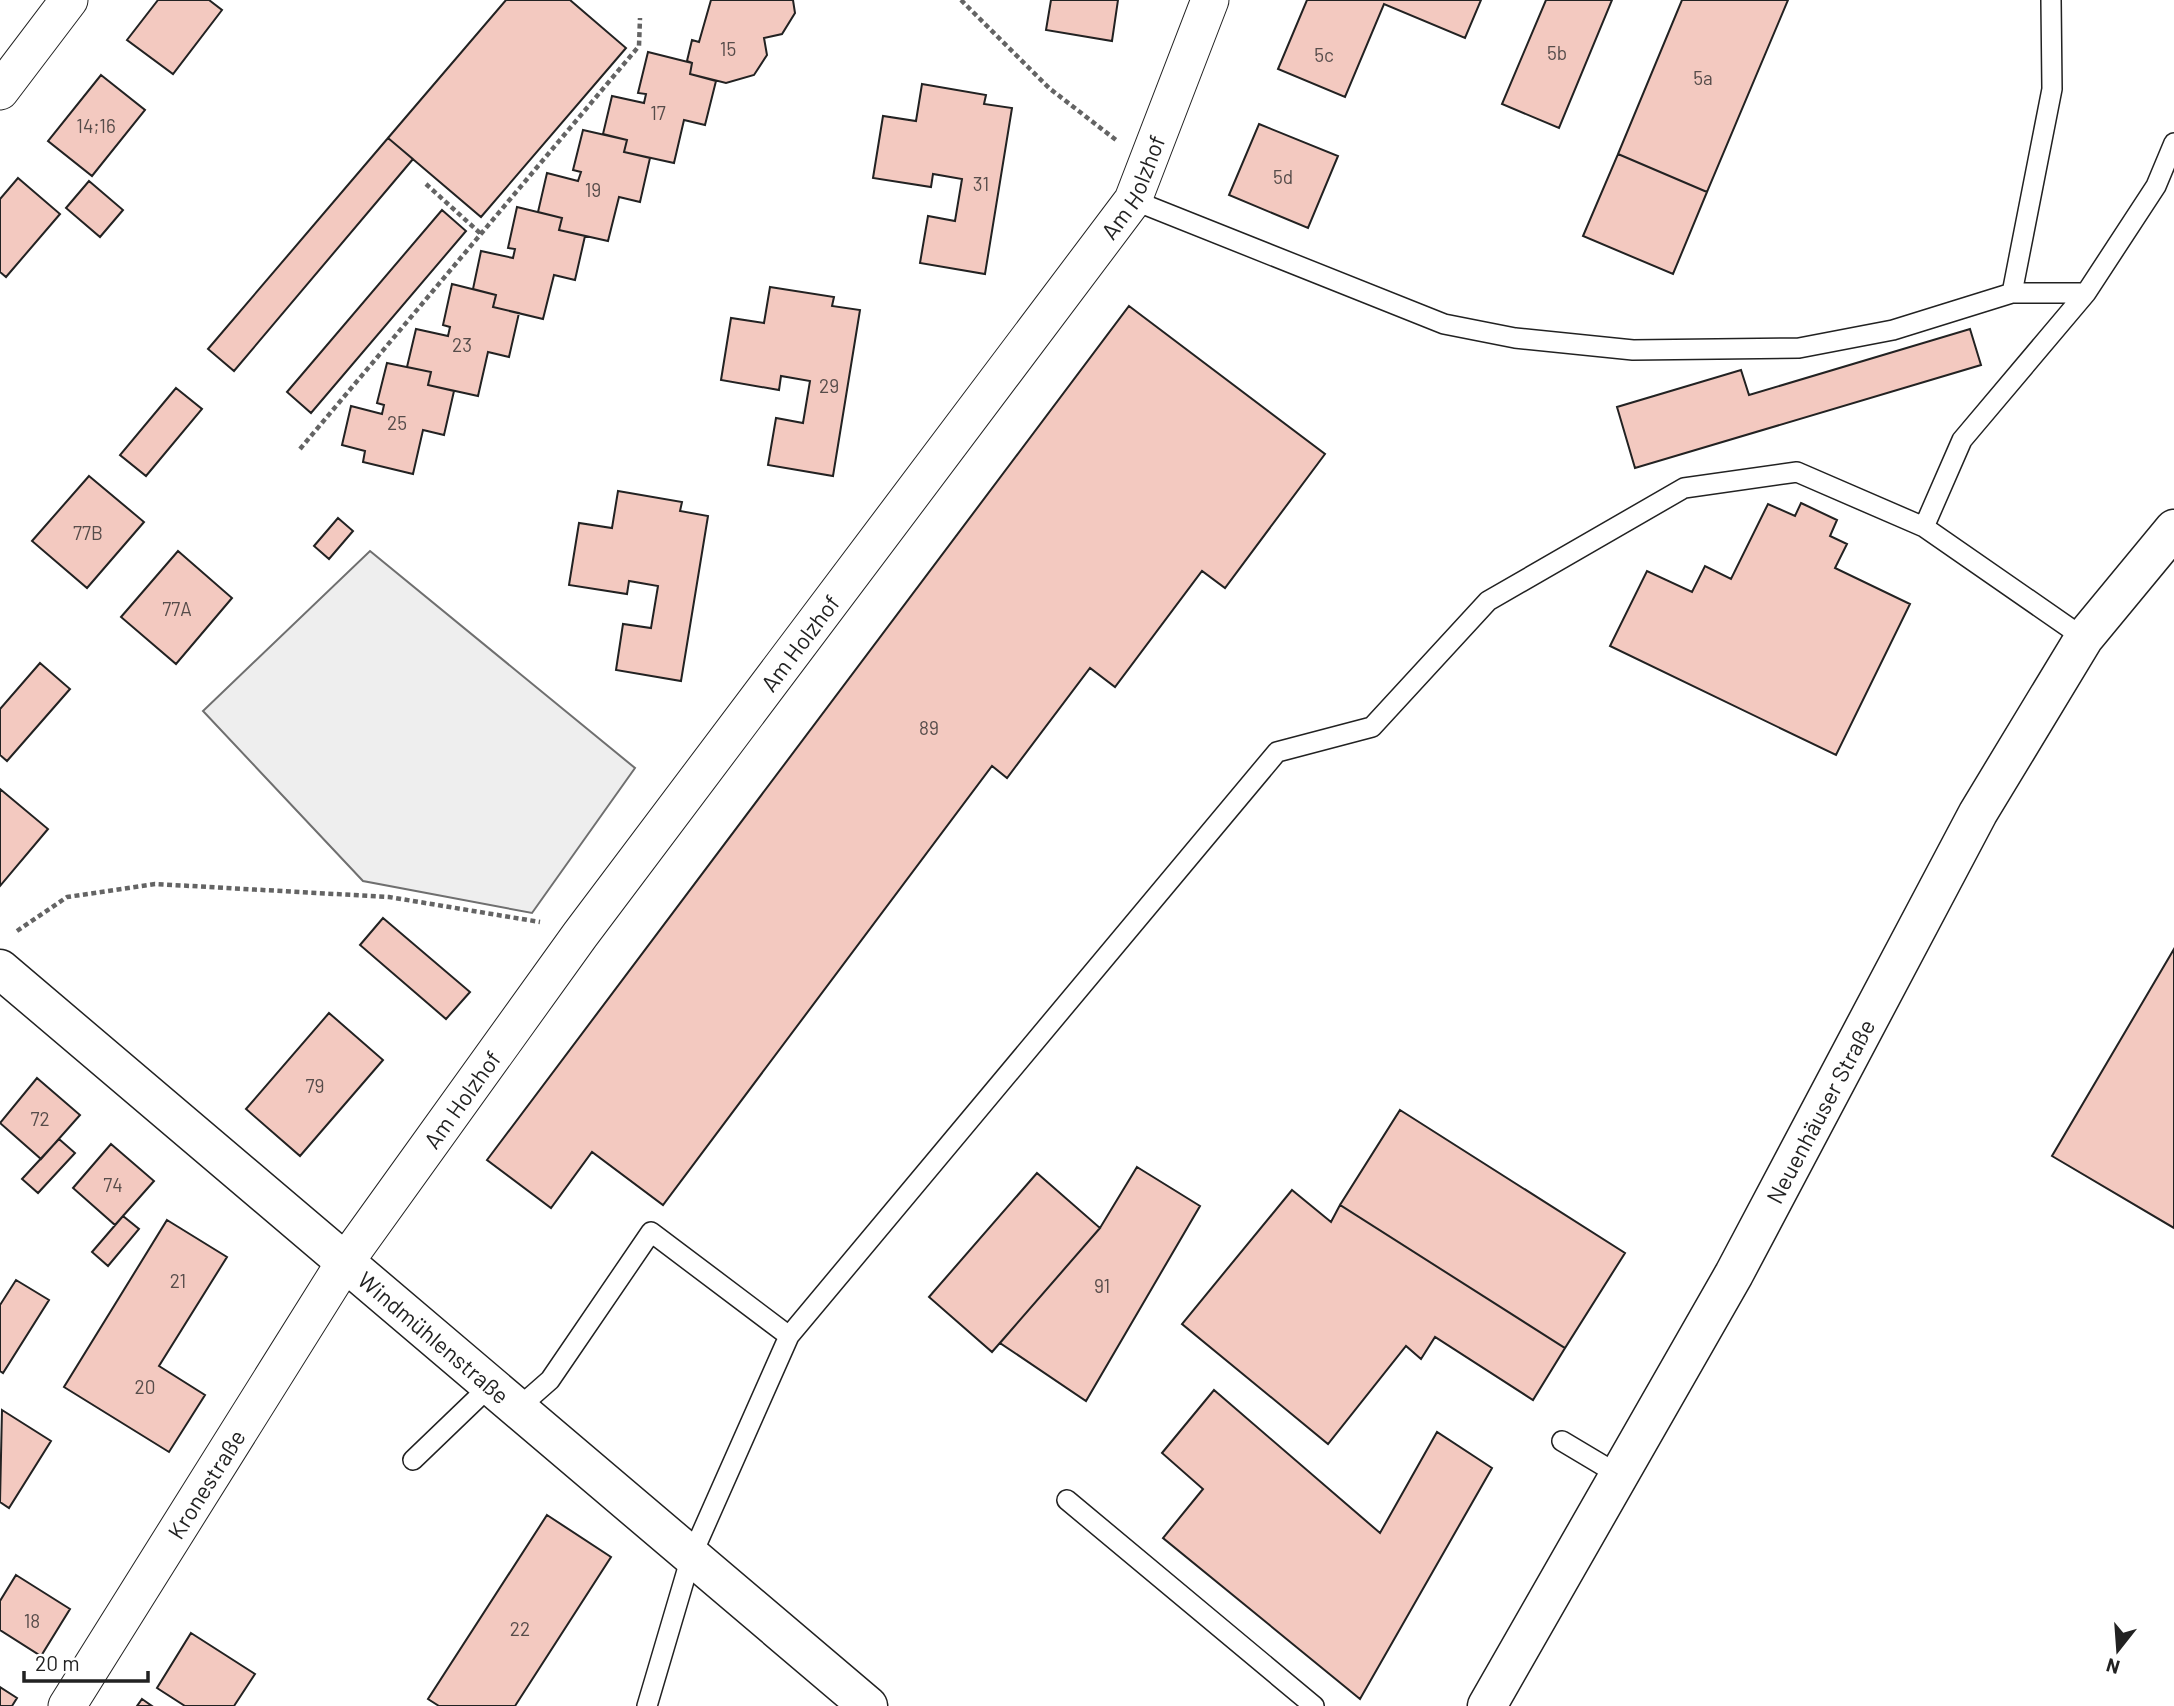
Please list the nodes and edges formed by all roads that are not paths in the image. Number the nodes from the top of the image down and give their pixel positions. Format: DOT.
graph roads {
  1 [pos="69,0"];
  2 [pos="1210,0"];
  3 [pos="2051,0"];
  4 [pos="0,91"];
  5 [pos="2174,143"];
  6 [pos="1133,201"];
  7 [pos="2012,293"];
  8 [pos="2086,293"];
  9 [pos="1924,527"];
  10 [pos="2174,529"];
  11 [pos="2084,638"];
  12 [pos="6,952"];
  13 [pos="345,1262"];
  14 [pos="789,1336"];
  15 [pos="503,1397"];
  16 [pos="1562,1441"];
  17 [pos="413,1460"];
  18 [pos="1619,1475"];
  19 [pos="1067,1500"];
  20 [pos="691,1557"];
  21 [pos="67,1706"];
  22 [pos="647,1706"];
  23 [pos="868,1706"];
  24 [pos="1314,1706"];
  25 [pos="1487,1706"];
  1 -- 4 [label="street"];
  2 -- 6 [label="street, Am Holzhof"];
  3 -- 7 [label="lane"];
  5 -- 8 [label="lane"];
  6 -- 7 [label="lane"];
  6 -- 13 [label="street, Am Holzhof"];
  7 -- 8 [label="lane"];
  8 -- 9 [label="lane"];
  9 -- 11 [label="lane"];
  9 -- 14 [label="lane"];
  10 -- 11 [label="street, Neuenhäuser Straße"];
  11 -- 18 [label="street, Neuenhäuser Straße"];
  12 -- 13 [label="street, Windmühlenstraße"];
  13 -- 15 [label="street, Windmühlenstraße"];
  13 -- 21 [label="street, Kronestraße"];
  14 -- 15 [label="lane"];
  14 -- 20 [label="lane"];
  15 -- 17 [label="lane"];
  15 -- 20 [label="street, Windmühlenstraße"];
  16 -- 18 [label="lane"];
  18 -- 25 [label="street, Neuenhäuser Straße"];
  19 -- 24 [label="lane"];
  20 -- 22 [label="lane"];
  20 -- 23 [label="street, Windmühlenstraße"];
}
